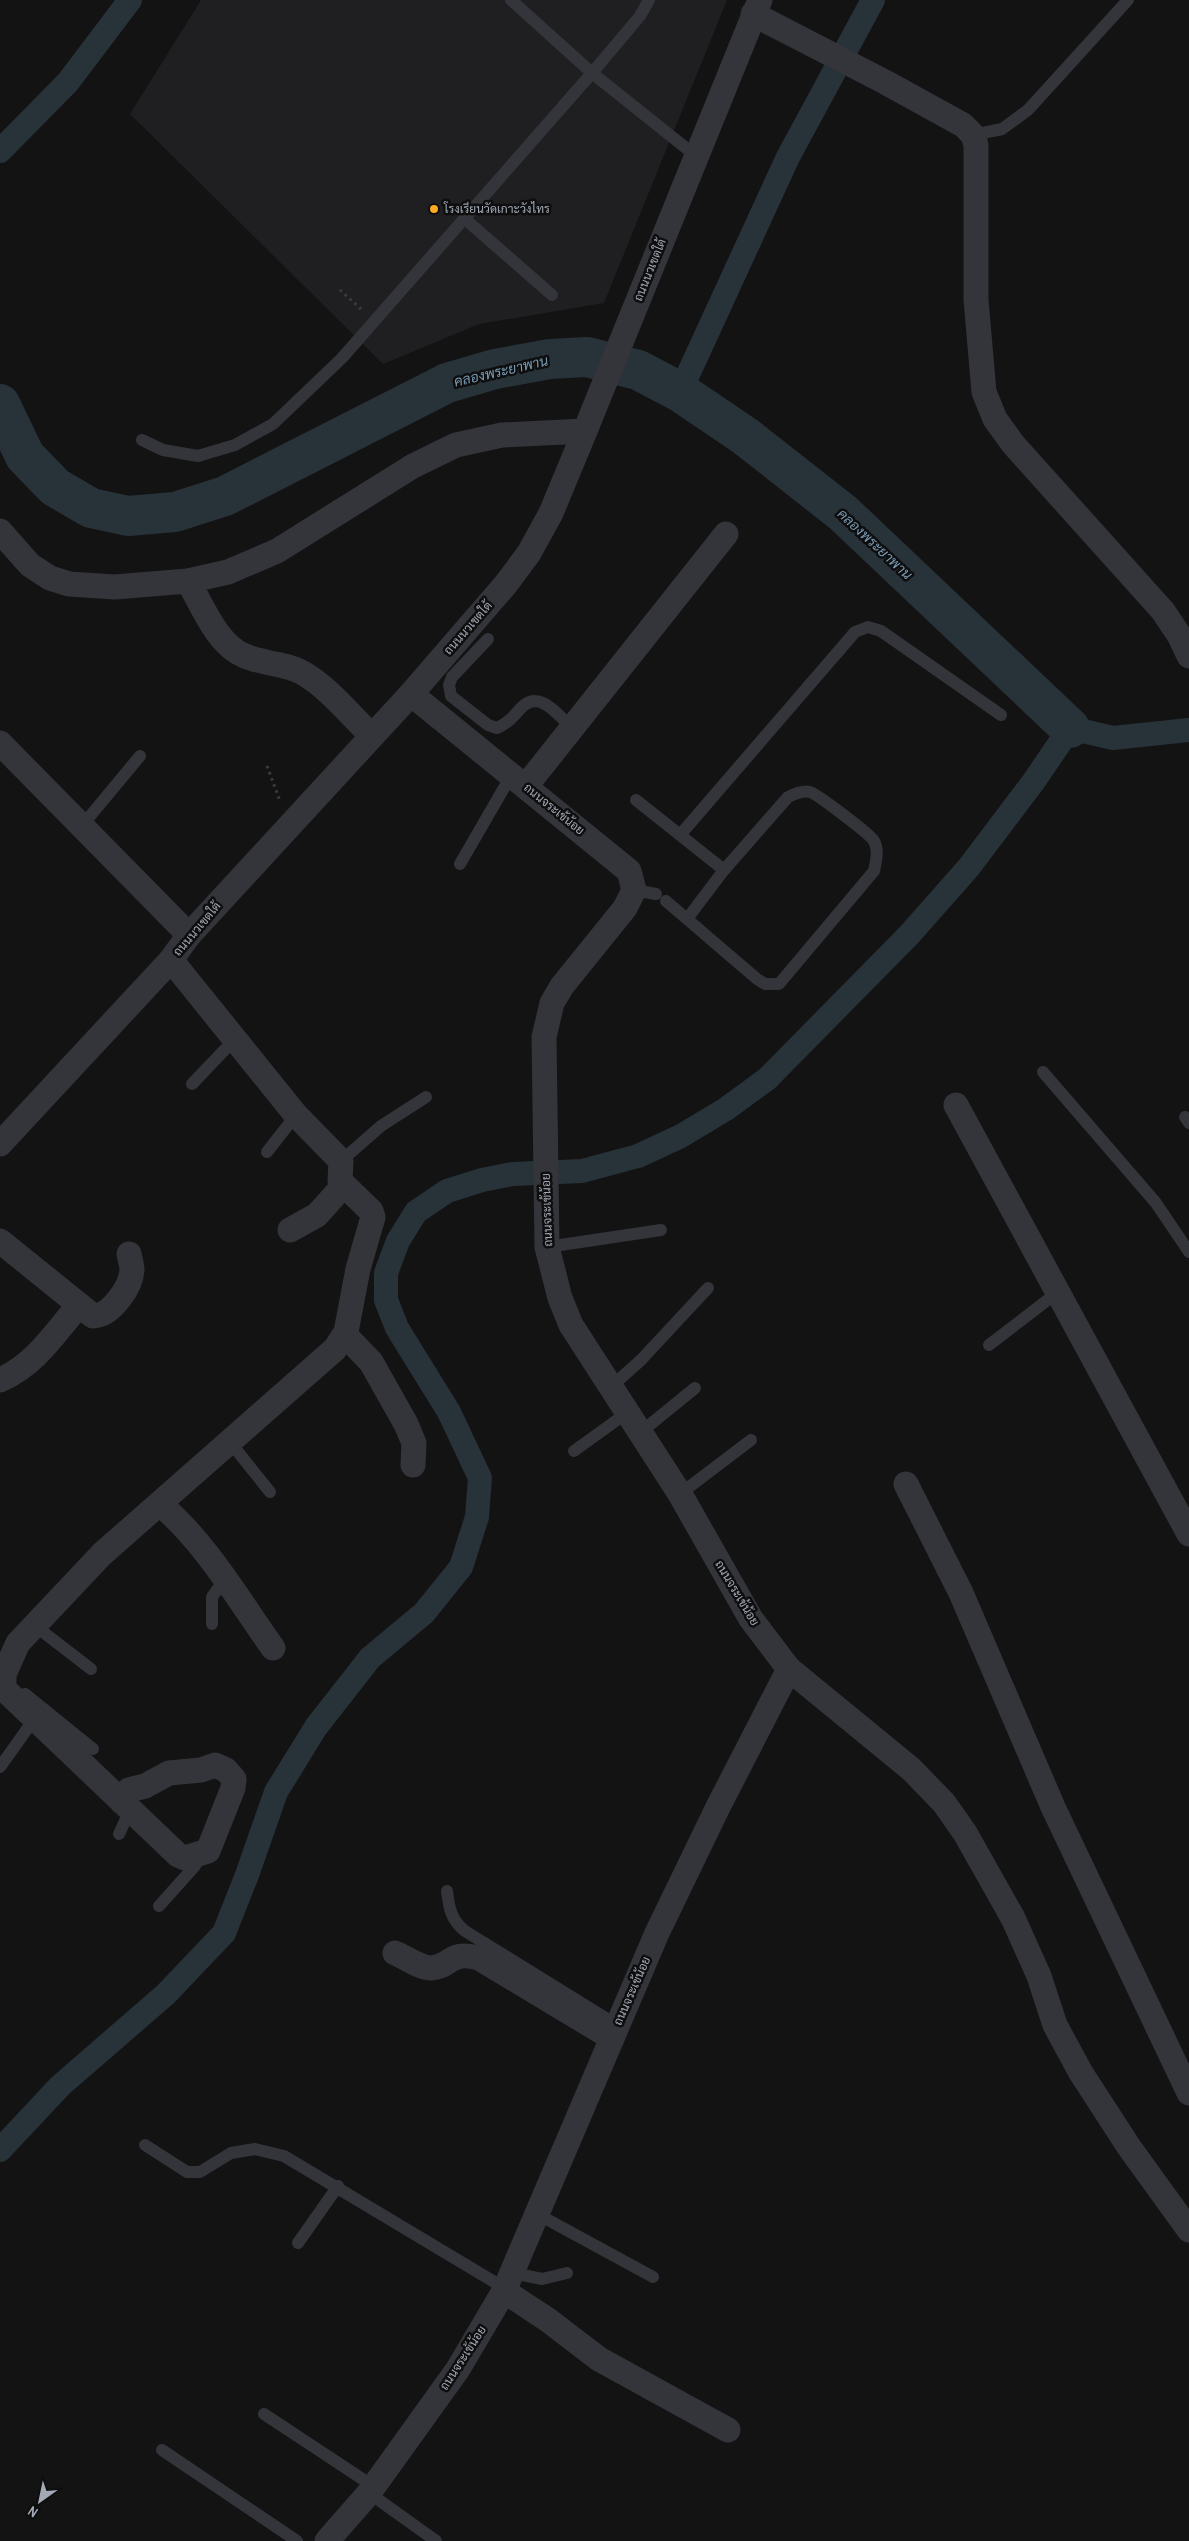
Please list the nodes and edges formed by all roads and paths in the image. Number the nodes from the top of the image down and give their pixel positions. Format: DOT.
graph roads {
  1 [pos="510,0"];
  2 [pos="649,0"];
  3 [pos="1128,0"];
  4 [pos="757,7"];
  5 [pos="592,73"];
  6 [pos="973,135"];
  7 [pos="696,156"];
  8 [pos="465,219"];
  9 [pos="340,290"];
  10 [pos="552,295"];
  11 [pos="374,321"];
  12 [pos="589,422"];
  13 [pos="142,440"];
  14 [pos="0,531"];
  15 [pos="726,534"];
  16 [pos="178,582"];
  17 [pos="488,639"];
  18 [pos="1189,656"];
  19 [pos="411,694"];
  20 [pos="1001,716"];
  21 [pos="571,728"];
  22 [pos="371,735"];
  23 [pos="0,743"];
  24 [pos="140,756"];
  25 [pos="267,766"];
  26 [pos="519,780"];
  27 [pos="636,800"];
  28 [pos="289,825"];
  29 [pos="81,828"];
  30 [pos="680,835"];
  31 [pos="460,864"];
  32 [pos="724,870"];
  33 [pos="652,895"];
  34 [pos="687,919"];
  35 [pos="189,935"];
  36 [pos="171,960"];
  37 [pos="235,1039"];
  38 [pos="1043,1072"];
  39 [pos="192,1084"];
  40 [pos="426,1097"];
  41 [pos="956,1105"];
  42 [pos="296,1115"];
  43 [pos="0,1144"];
  44 [pos="267,1152"];
  45 [pos="341,1161"];
  46 [pos="343,1186"];
  47 [pos="290,1230"];
  48 [pos="661,1230"];
  49 [pos="0,1241"];
  50 [pos="547,1246"];
  51 [pos="1189,1252"];
  52 [pos="129,1254"];
  53 [pos="708,1288"];
  54 [pos="1058,1292"];
  55 [pos="79,1304"];
  56 [pos="344,1334"];
  57 [pos="989,1345"];
  58 [pos="0,1380"];
  59 [pos="612,1386"];
  60 [pos="695,1388"];
  61 [pos="634,1422"];
  62 [pos="751,1440"];
  63 [pos="230,1442"];
  64 [pos="574,1451"];
  65 [pos="413,1465"];
  66 [pos="906,1484"];
  67 [pos="270,1492"];
  68 [pos="680,1494"];
  69 [pos="160,1504"];
  70 [pos="1189,1534"];
  71 [pos="224,1580"];
  72 [pos="212,1624"];
  73 [pos="34,1625"];
  74 [pos="273,1648"];
  75 [pos="6,1668"];
  76 [pos="91,1669"];
  77 [pos="789,1670"];
  78 [pos="34,1718"];
  79 [pos="93,1749"];
  80 [pos="0,1766"];
  81 [pos="126,1806"];
  82 [pos="119,1834"];
  83 [pos="202,1855"];
  84 [pos="448,1891"];
  85 [pos="159,1906"];
  86 [pos="395,1953"];
  87 [pos="614,2032"];
  88 [pos="1189,2093"];
  89 [pos="145,2145"];
  90 [pos="338,2186"];
  91 [pos="538,2215"];
  92 [pos="1189,2230"];
  93 [pos="298,2244"];
  94 [pos="567,2274"];
  95 [pos="653,2277"];
  96 [pos="508,2284"];
  97 [pos="264,2414"];
  98 [pos="728,2430"];
  99 [pos="162,2450"];
  100 [pos="371,2490"];
  101 [pos="297,2541"];
  102 [pos="327,2541"];
  103 [pos="436,2541"];
  1 -- 5 [label="lane"];
  2 -- 5 [label="lane"];
  3 -- 6 [label="lane"];
  4 -- 6 [label="street"];
  4 -- 7 [label="street, ถนนนวเขตใต้"];
  5 -- 7 [label="lane"];
  5 -- 8 [label="lane"];
  6 -- 18 [label="street"];
  7 -- 12 [label="street, ถนนนวเขตใต้"];
  8 -- 10 [label="lane"];
  8 -- 11 [label="lane"];
  9 -- 11 [label="path"];
  11 -- 13 [label="lane"];
  12 -- 16 [label="street"];
  12 -- 19 [label="street, ถนนนวเขตใต้"];
  14 -- 16 [label="street"];
  15 -- 21 [label="street"];
  16 -- 22 [label="street"];
  17 -- 21 [label="lane"];
  19 -- 22 [label="street, ถนนนวเขตใต้"];
  19 -- 26 [label="street, ถนนจระเข้น้อย"];
  20 -- 30 [label="lane"];
  21 -- 26 [label="street"];
  22 -- 28 [label="street, ถนนนวเขตใต้"];
  23 -- 29 [label="street"];
  24 -- 29 [label="lane"];
  25 -- 28 [label="path"];
  26 -- 31 [label="lane"];
  26 -- 33 [label="street, ถนนจระเข้น้อย"];
  27 -- 30 [label="lane"];
  28 -- 35 [label="street, ถนนนวเขตใต้"];
  29 -- 35 [label="street"];
  30 -- 32 [label="lane"];
  32 -- 34 [label="lane"];
  32 -- 34 [label="lane"];
  33 -- 34 [label="lane"];
  33 -- 50 [label="street, ถนนจระเข้น้อย"];
  35 -- 36 [label="street, ถนนนวเขตใต้"];
  36 -- 37 [label="street"];
  36 -- 43 [label="street, ถนนนวเขตใต้"];
  37 -- 39 [label="lane"];
  37 -- 42 [label="street"];
  38 -- 51 [label="lane"];
  40 -- 45 [label="lane"];
  41 -- 54 [label="street"];
  42 -- 44 [label="lane"];
  42 -- 45 [label="street"];
  45 -- 46 [label="street"];
  46 -- 47 [label="street"];
  46 -- 56 [label="street"];
  48 -- 50 [label="lane"];
  49 -- 55 [label="street"];
  50 -- 59 [label="street, ถนนจระเข้น้อย"];
  52 -- 55 [label="street"];
  53 -- 59 [label="lane"];
  54 -- 57 [label="lane"];
  54 -- 70 [label="street"];
  55 -- 58 [label="street"];
  56 -- 63 [label="street"];
  56 -- 65 [label="street"];
  59 -- 61 [label="street, ถนนจระเข้น้อย"];
  60 -- 61 [label="lane"];
  61 -- 64 [label="lane"];
  61 -- 68 [label="street, ถนนจระเข้น้อย"];
  62 -- 68 [label="lane"];
  63 -- 67 [label="lane"];
  63 -- 69 [label="street"];
  66 -- 88 [label="street"];
  68 -- 77 [label="street, ถนนจระเข้น้อย"];
  69 -- 71 [label="street"];
  69 -- 73 [label="street"];
  71 -- 72 [label="lane"];
  71 -- 74 [label="street"];
  73 -- 75 [label="street"];
  73 -- 76 [label="lane"];
  75 -- 78 [label="street"];
  75 -- 79 [label="lane"];
  77 -- 87 [label="street, ถนนจระเข้น้อย"];
  77 -- 92 [label="street"];
  78 -- 80 [label="lane"];
  78 -- 81 [label="street"];
  81 -- 82 [label="lane"];
  81 -- 83 [label="street"];
  81 -- 83 [label="street"];
  83 -- 85 [label="lane"];
  84 -- 87 [label="lane"];
  86 -- 87 [label="street"];
  87 -- 91 [label="street, ถนนจระเข้น้อย"];
  89 -- 90 [label="lane"];
  90 -- 93 [label="lane"];
  90 -- 96 [label="lane"];
  91 -- 95 [label="lane"];
  91 -- 96 [label="street, ถนนจระเข้น้อย"];
  94 -- 96 [label="lane"];
  96 -- 98 [label="street"];
  96 -- 100 [label="street, ถนนจระเข้น้อย"];
  97 -- 100 [label="lane"];
  99 -- 101 [label="lane"];
  100 -- 102 [label="street, ถนนจระเข้น้อย"];
  100 -- 103 [label="lane"];
}
